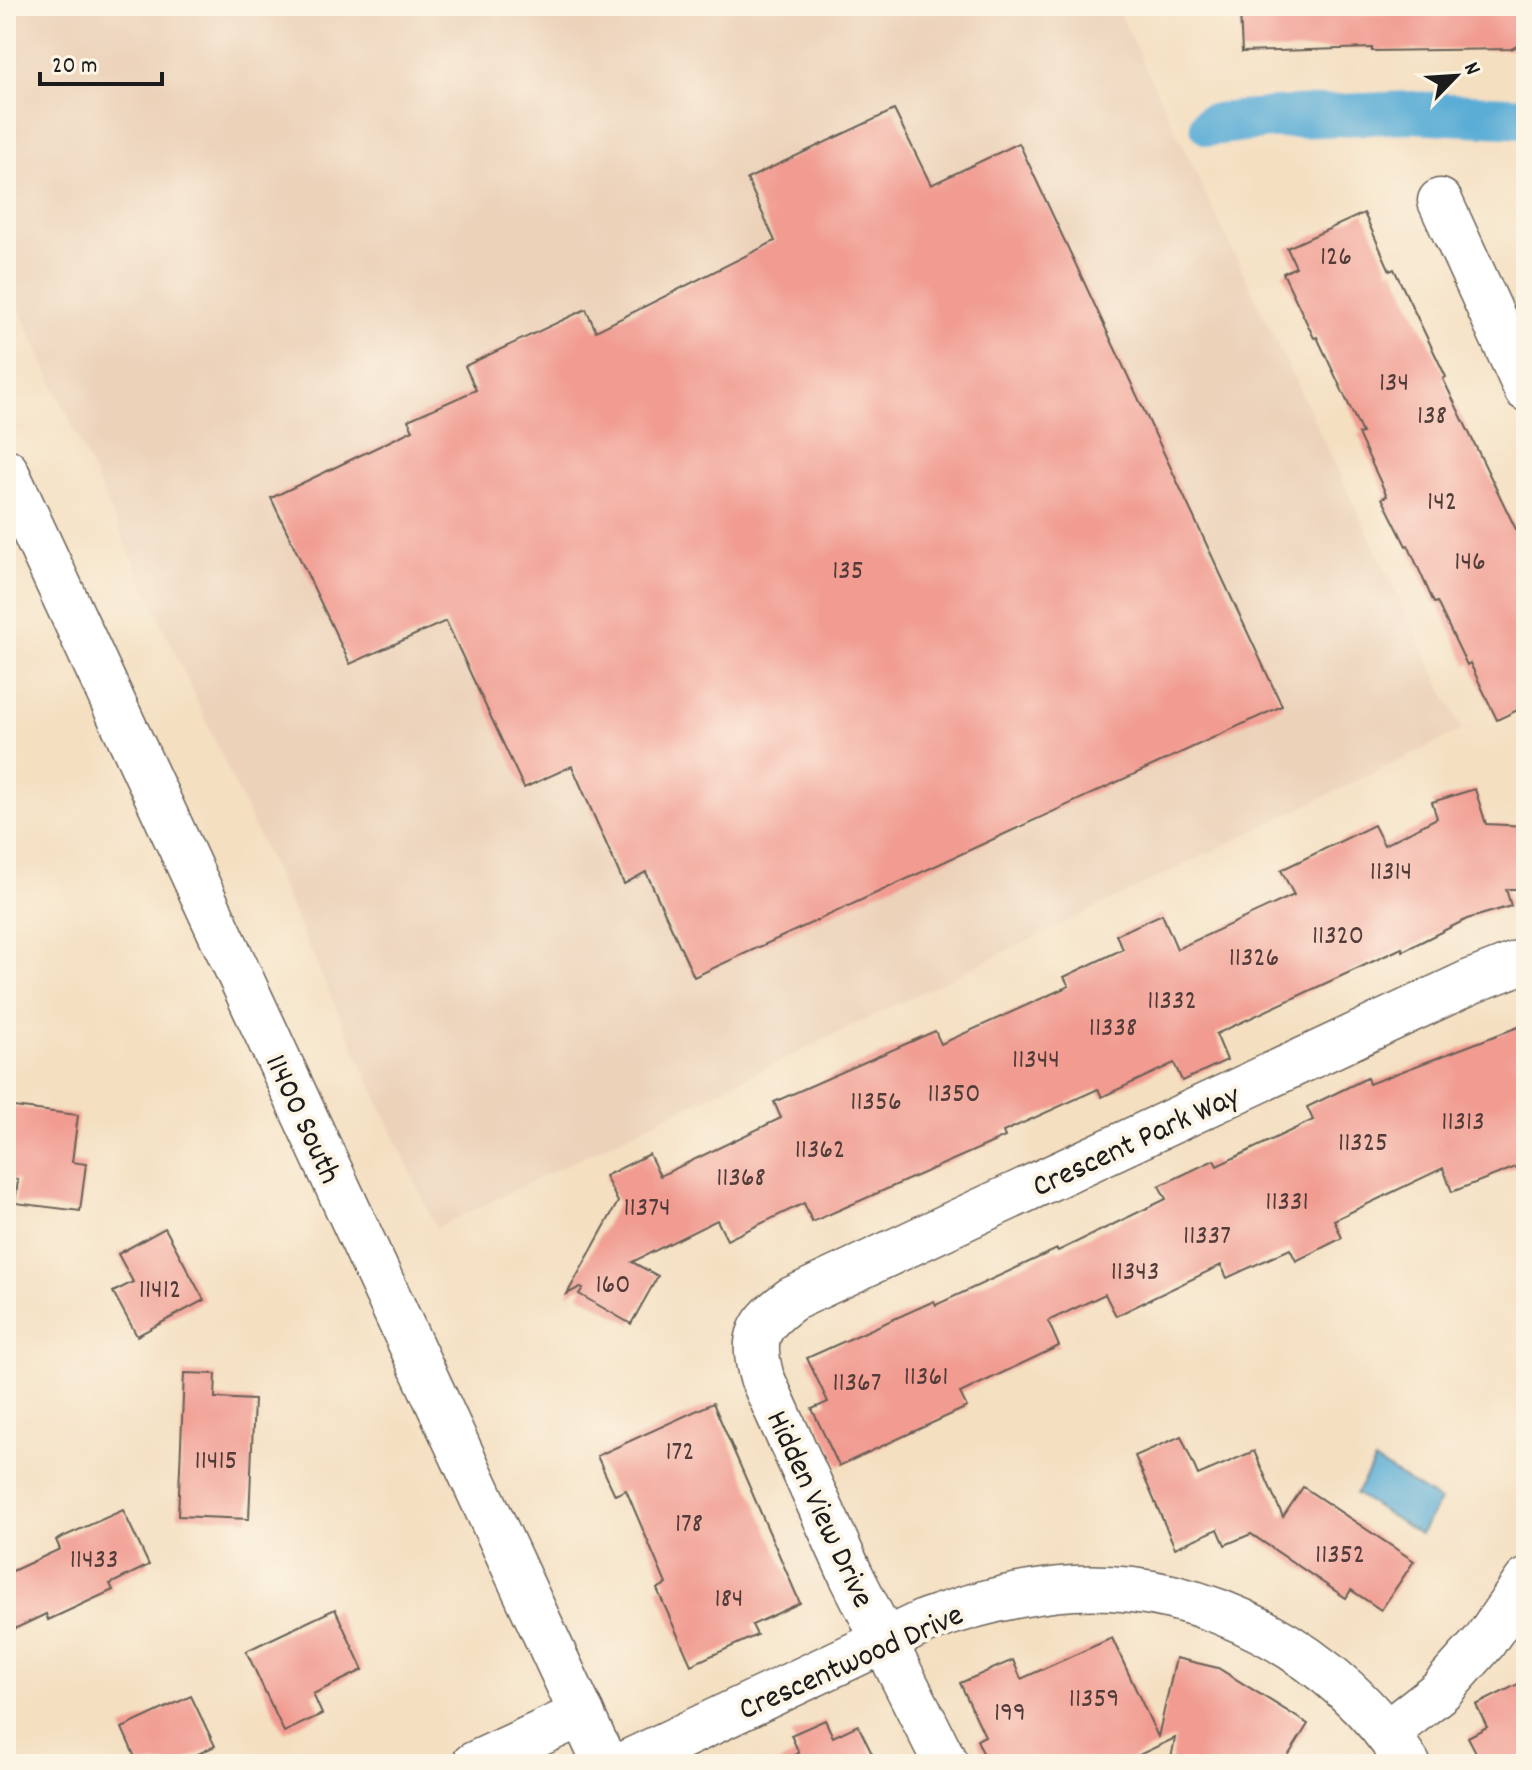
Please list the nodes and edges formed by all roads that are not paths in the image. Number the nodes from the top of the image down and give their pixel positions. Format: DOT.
graph roads {
  1 [pos="1440,201"];
  2 [pos="1526,389"];
  3 [pos="6,471"];
  4 [pos="1526,960"];
  5 [pos="757,1334"];
  6 [pos="1526,1581"];
  7 [pos="885,1639"];
  8 [pos="582,1714"];
  9 [pos="1398,1748"];
  10 [pos="474,1764"];
  11 [pos="605,1764"];
  12 [pos="624,1764"];
  13 [pos="946,1764"];
  1 -- 2 [label="street"];
  3 -- 8 [label="street, 11400 South"];
  4 -- 5 [label="street, Crescent Park Way"];
  5 -- 7 [label="street, Hidden View Drive"];
  6 -- 9 [label="street"];
  7 -- 9 [label="street, Crescentwood Drive"];
  7 -- 12 [label="street, Crescentwood Drive"];
  7 -- 13 [label="street, Hidden View Drive"];
  8 -- 10 [label="street"];
  8 -- 11 [label="street, 11400 South"];
}
